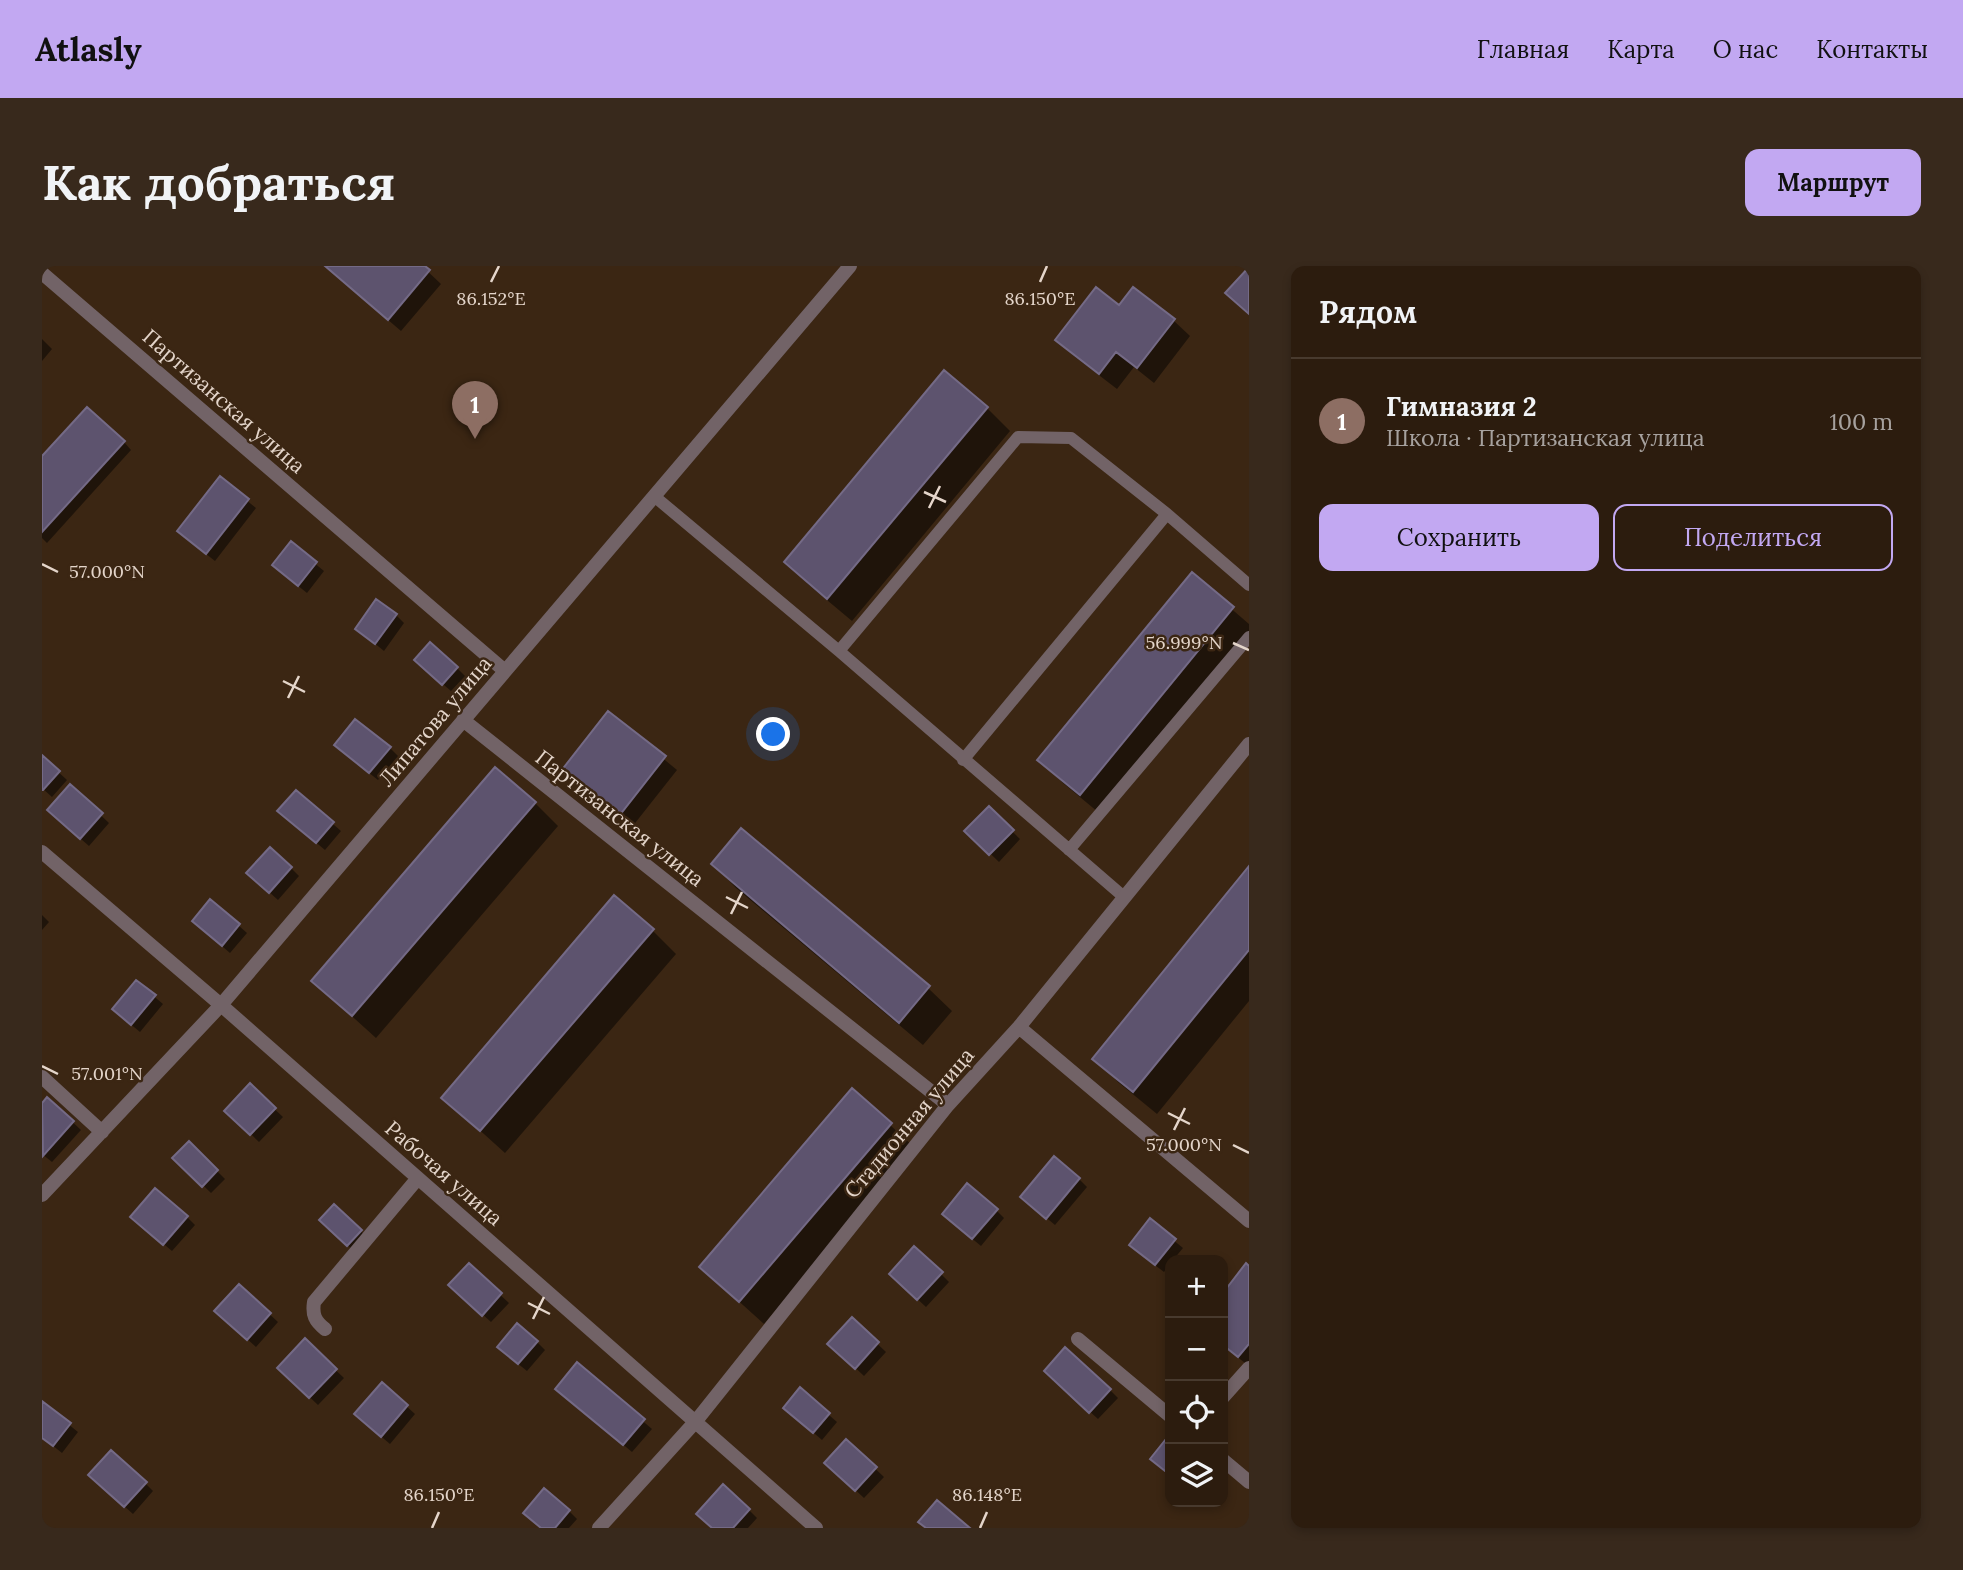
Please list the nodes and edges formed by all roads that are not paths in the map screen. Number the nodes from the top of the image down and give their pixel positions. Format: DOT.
graph roads {
  1 [pos="850,266"];
  2 [pos="42,273"];
  3 [pos="654,496"];
  4 [pos="1167,514"];
  5 [pos="1249,585"];
  6 [pos="1249,637"];
  7 [pos="839,650"];
  8 [pos="505,671"];
  9 [pos="463,720"];
  10 [pos="1249,744"];
  11 [pos="963,760"];
  12 [pos="1069,850"];
  13 [pos="42,852"];
  14 [pos="1124,897"];
  15 [pos="221,1005"];
  16 [pos="1018,1027"];
  17 [pos="42,1077"];
  18 [pos="948,1105"];
  19 [pos="102,1132"];
  20 [pos="418,1178"];
  21 [pos="42,1195"];
  22 [pos="1249,1220"];
  23 [pos="325,1329"];
  24 [pos="1078,1339"];
  25 [pos="1249,1367"];
  26 [pos="1228,1391"];
  27 [pos="1165,1412"];
  28 [pos="696,1421"];
  29 [pos="1228,1464"];
  30 [pos="1249,1482"];
  31 [pos="599,1528"];
  32 [pos="817,1528"];
  1 -- 3 [label="street, Липатова улица"];
  2 -- 8 [label="street, Партизанская улица"];
  3 -- 7 [label="lane"];
  3 -- 8 [label="street, Липатова улица"];
  4 -- 5 [label="lane"];
  4 -- 7 [label="lane"];
  4 -- 11 [label="lane"];
  6 -- 12 [label="lane"];
  7 -- 11 [label="lane"];
  8 -- 9 [label="street, Липатова улица"];
  9 -- 15 [label="street, Липатова улица"];
  9 -- 18 [label="street, Партизанская улица"];
  10 -- 14 [label="street, Стадионная улица"];
  11 -- 12 [label="lane"];
  12 -- 14 [label="lane"];
  13 -- 15 [label="street, Рабочая улица"];
  14 -- 16 [label="street, Стадионная улица"];
  15 -- 19 [label="street, Липатова улица"];
  15 -- 20 [label="street, Рабочая улица"];
  16 -- 18 [label="street, Стадионная улица"];
  16 -- 22 [label="street"];
  17 -- 19 [label="street"];
  18 -- 28 [label="street, Стадионная улица"];
  19 -- 21 [label="street, Липатова улица"];
  20 -- 23 [label="street"];
  20 -- 28 [label="street, Рабочая улица"];
  24 -- 27 [label="street"];
  25 -- 26 [label="street"];
  28 -- 31 [label="street, Стадионная улица"];
  28 -- 32 [label="street, Рабочая улица"];
  29 -- 30 [label="street"];
}
